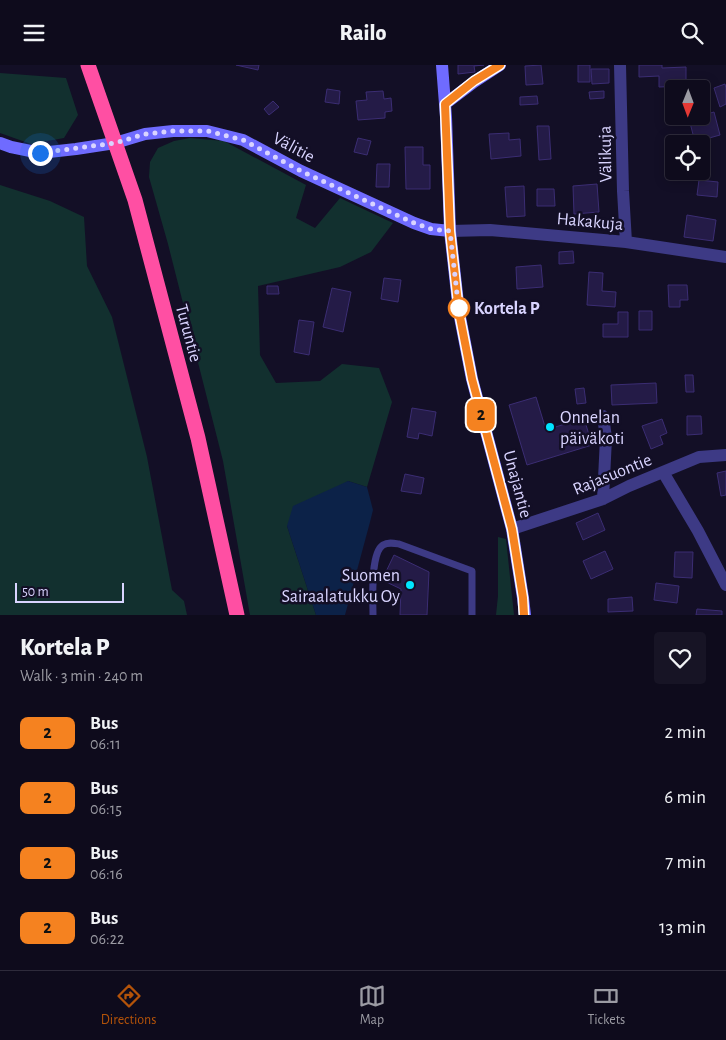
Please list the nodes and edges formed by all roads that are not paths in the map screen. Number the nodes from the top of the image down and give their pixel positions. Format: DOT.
graph roads {
  1 [pos="88,65"];
  2 [pos="442,65"];
  3 [pos="500,65"];
  4 [pos="620,65"];
  5 [pos="445,104"];
  6 [pos="0,143"];
  7 [pos="115,143"];
  8 [pos="450,231"];
  9 [pos="626,241"];
  10 [pos="726,257"];
  11 [pos="603,416"];
  12 [pos="726,455"];
  13 [pos="663,472"];
  14 [pos="603,499"];
  15 [pos="512,529"];
  16 [pos="726,585"];
  17 [pos="237,615"];
  18 [pos="372,615"];
  19 [pos="472,615"];
  20 [pos="524,615"];
  1 -- 7 [label="highway, Turuntie"];
  2 -- 5 [label="street, Unajantie"];
  3 -- 5 [label="street"];
  4 -- 9 [label="street, Välikuja"];
  5 -- 8 [label="street, Unajantie"];
  6 -- 7 [label="street, Välitie"];
  7 -- 8 [label="street, Välitie"];
  7 -- 17 [label="highway, Turuntie"];
  8 -- 9 [label="street, Hakakuja"];
  8 -- 15 [label="street, Unajantie"];
  9 -- 10 [label="street, Hakakuja"];
  11 -- 14 [label="street"];
  12 -- 13 [label="street, Rajasuontie"];
  13 -- 14 [label="street, Rajasuontie"];
  13 -- 16 [label="street"];
  14 -- 15 [label="street, Rajasuontie"];
  15 -- 20 [label="street, Unajantie"];
  18 -- 19 [label="lane"];
}
